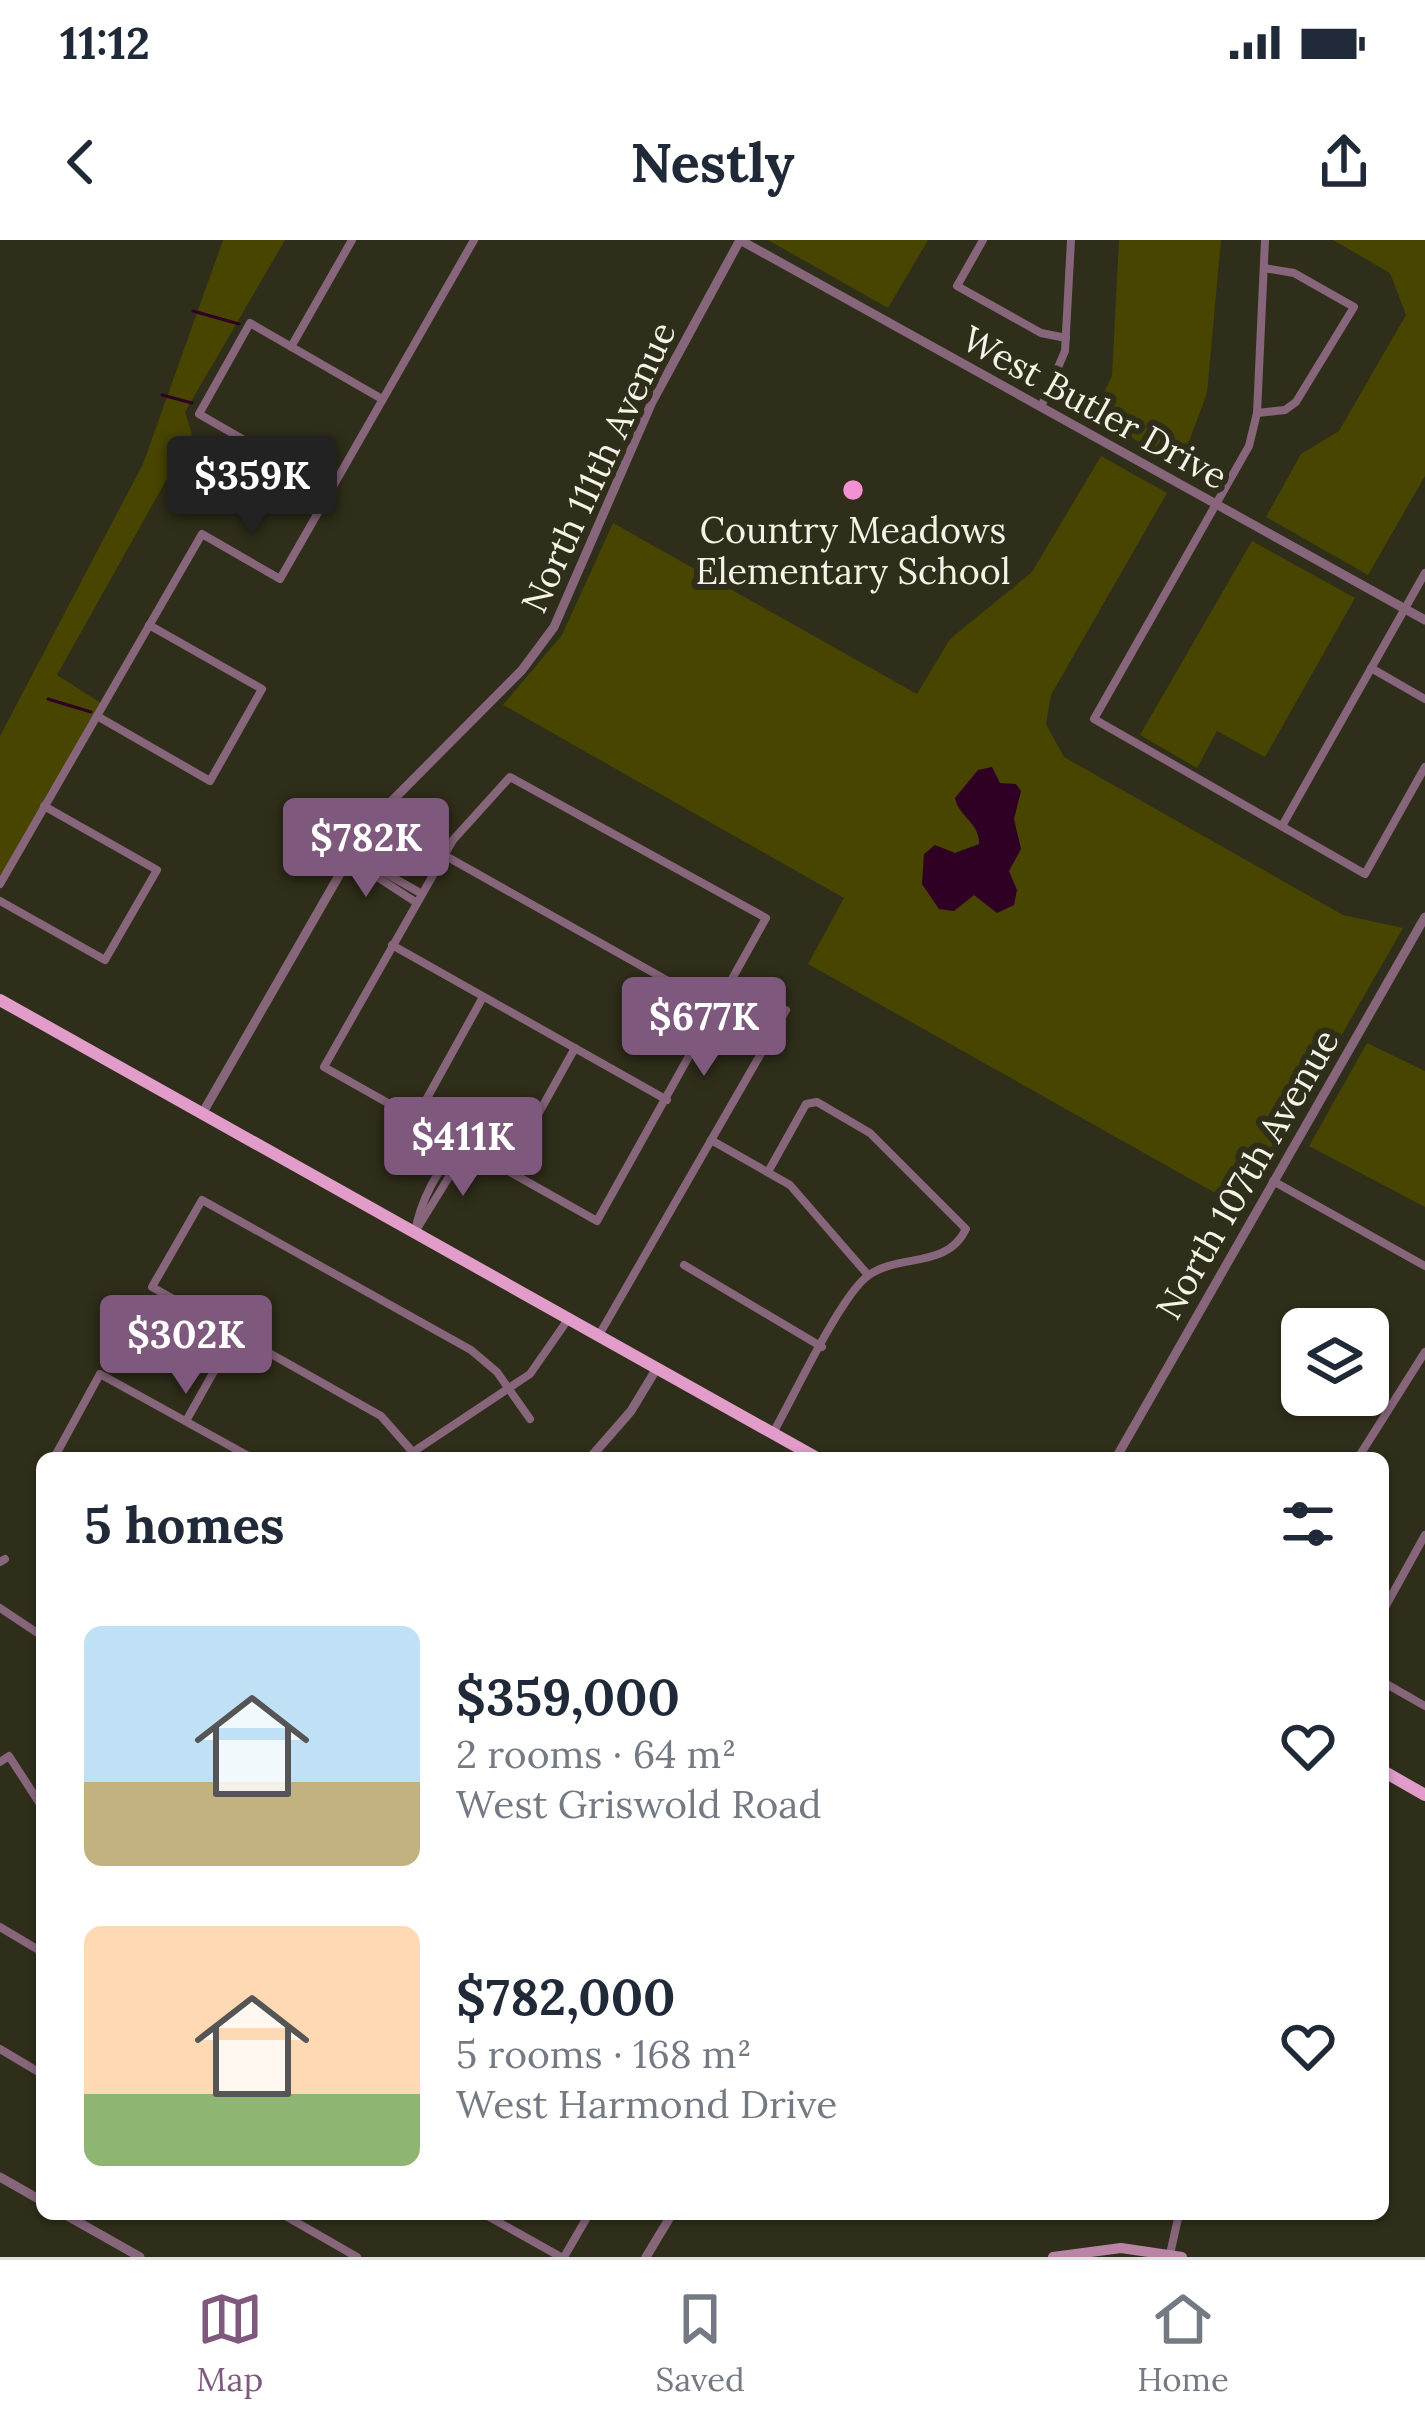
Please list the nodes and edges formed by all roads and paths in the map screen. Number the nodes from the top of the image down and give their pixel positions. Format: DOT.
graph roads {
  1 [pos="352,240"];
  2 [pos="474,240"];
  3 [pos="740,240"];
  4 [pos="983,240"];
  5 [pos="1071,240"];
  6 [pos="1265,240"];
  7 [pos="1264,268"];
  8 [pos="1066,338"];
  9 [pos="291,347"];
  10 [pos="382,399"];
  11 [pos="1041,407"];
  12 [pos="1257,413"];
  13 [pos="331,490"];
  14 [pos="1217,505"];
  15 [pos="1425,573"];
  16 [pos="1405,609"];
  17 [pos="1425,620"];
  18 [pos="148,626"];
  19 [pos="1371,668"];
  20 [pos="1425,699"];
  21 [pos="97,716"];
  22 [pos="1425,767"];
  23 [pos="44,806"];
  24 [pos="1282,826"];
  25 [pos="444,855"];
  26 [pos="347,857"];
  27 [pos="0,884"];
  28 [pos="419,898"];
  29 [pos="0,901"];
  30 [pos="1425,916"];
  31 [pos="392,946"];
  32 [pos="483,997"];
  33 [pos="0,1000"];
  34 [pos="718,1009"];
  35 [pos="786,1010"];
  36 [pos="574,1048"];
  37 [pos="668,1100"];
  38 [pos="202,1114"];
  39 [pos="416,1118"];
  40 [pos="711,1140"];
  41 [pos="462,1144"];
  42 [pos="507,1170"];
  43 [pos="768,1172"];
  44 [pos="1273,1180"];
  45 [pos="415,1233"];
  46 [pos="684,1265"];
  47 [pos="1425,1266"];
  48 [pos="868,1275"];
  49 [pos="569,1318"];
  50 [pos="235,1334"];
  51 [pos="599,1335"];
  52 [pos="822,1347"];
  53 [pos="1425,1352"];
  54 [pos="657,1368"];
  55 [pos="509,1389"];
  56 [pos="530,1419"];
  57 [pos="186,1421"];
  58 [pos="773,1433"];
  59 [pos="58,1452"];
  60 [pos="240,1452"];
  61 [pos="413,1452"];
  62 [pos="420,1452"];
  63 [pos="596,1452"];
  64 [pos="806,1452"];
  65 [pos="1119,1452"];
  66 [pos="1362,1452"];
  67 [pos="1425,1535"];
  68 [pos="1389,1600"];
  69 [pos="0,1608"];
  70 [pos="36,1632"];
  71 [pos="1389,1685"];
  72 [pos="1425,1706"];
  73 [pos="4,1759"];
  74 [pos="1389,1775"];
  75 [pos="1425,1795"];
  76 [pos="36,1799"];
  77 [pos="0,1927"];
  78 [pos="36,1948"];
  79 [pos="0,2050"];
  80 [pos="36,2071"];
  81 [pos="0,2177"];
  82 [pos="36,2198"];
  83 [pos="83,2220"];
  84 [pos="293,2220"];
  85 [pos="495,2220"];
  86 [pos="585,2220"];
  87 [pos="668,2220"];
  88 [pos="1179,2220"];
  89 [pos="1176,2255"];
  90 [pos="140,2257"];
  91 [pos="358,2257"];
  92 [pos="562,2257"];
  93 [pos="646,2257"];
  94 [pos="1053,2257"];
  1 -- 9 [label="street"];
  2 -- 10 [label="street"];
  3 -- 11 [label="street, West Butler Drive"];
  3 -- 26 [label="street, North 111th Avenue"];
  4 -- 8 [label="street"];
  5 -- 8 [label="street"];
  6 -- 7 [label="street"];
  7 -- 12 [label="street"];
  7 -- 12 [label="street"];
  8 -- 11 [label="street"];
  9 -- 10 [label="street"];
  9 -- 13 [label="street"];
  10 -- 13 [label="street"];
  11 -- 14 [label="street, West Butler Drive"];
  12 -- 14 [label="street"];
  13 -- 18 [label="street"];
  14 -- 16 [label="street, West Butler Drive"];
  14 -- 24 [label="street"];
  15 -- 16 [label="street"];
  16 -- 17 [label="street, West Butler Drive"];
  16 -- 19 [label="street"];
  18 -- 21 [label="street"];
  18 -- 21 [label="street"];
  19 -- 20 [label="street"];
  19 -- 24 [label="street"];
  21 -- 23 [label="street"];
  22 -- 24 [label="street"];
  23 -- 27 [label="street"];
  23 -- 29 [label="street"];
  25 -- 28 [label="street"];
  25 -- 34 [label="street"];
  25 -- 34 [label="street"];
  26 -- 28 [label="street"];
  26 -- 38 [label="street, North 111th Avenue"];
  28 -- 31 [label="street"];
  30 -- 44 [label="street, North 107th Avenue"];
  31 -- 32 [label="street"];
  31 -- 39 [label="street"];
  32 -- 36 [label="street"];
  32 -- 39 [label="street"];
  33 -- 38 [label="main road"];
  34 -- 37 [label="street"];
  35 -- 40 [label="street"];
  36 -- 37 [label="street"];
  36 -- 42 [label="street"];
  37 -- 42 [label="street"];
  38 -- 45 [label="main road"];
  39 -- 41 [label="street"];
  40 -- 43 [label="street"];
  40 -- 51 [label="street"];
  41 -- 42 [label="street"];
  41 -- 45 [label="street"];
  43 -- 48 [label="street"];
  43 -- 48 [label="street"];
  44 -- 47 [label="street"];
  44 -- 65 [label="street, North 107th Avenue"];
  45 -- 49 [label="main road"];
  46 -- 52 [label="street"];
  48 -- 52 [label="street"];
  49 -- 51 [label="main road"];
  49 -- 55 [label="street"];
  50 -- 55 [label="street"];
  50 -- 57 [label="street"];
  50 -- 61 [label="street"];
  51 -- 54 [label="main road"];
  52 -- 58 [label="street"];
  53 -- 66 [label="street"];
  54 -- 58 [label="main road"];
  54 -- 63 [label="street"];
  55 -- 56 [label="street"];
  55 -- 62 [label="street"];
  57 -- 59 [label="street"];
  57 -- 60 [label="street"];
  58 -- 64 [label="main road"];
  67 -- 68 [label="street"];
  69 -- 70 [label="street"];
  71 -- 72 [label="street"];
  73 -- 76 [label="street"];
  74 -- 75 [label="main road"];
  77 -- 78 [label="street"];
  79 -- 80 [label="street"];
  81 -- 82 [label="street"];
  83 -- 90 [label="street"];
  84 -- 91 [label="street"];
  85 -- 92 [label="street"];
  86 -- 92 [label="street"];
  87 -- 93 [label="street"];
  88 -- 89 [label="street"];
  89 -- 94 [label="main road"];
}
